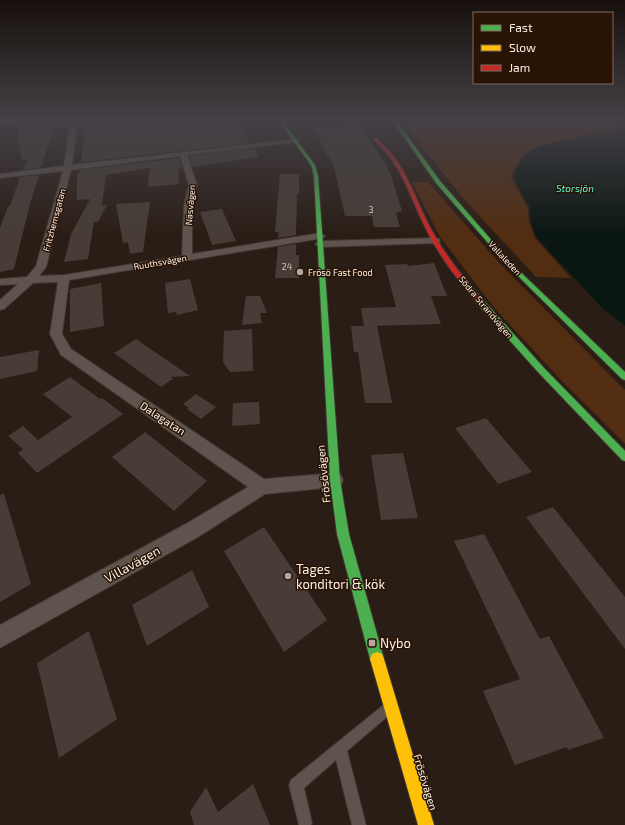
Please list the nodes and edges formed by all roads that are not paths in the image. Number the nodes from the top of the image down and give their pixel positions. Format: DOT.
graph roads {
  1 [pos="70,158"];
  2 [pos="146,158"];
  3 [pos="184,158"];
  4 [pos="308,158"];
  5 [pos="394,158"];
  6 [pos="422,158"];
  7 [pos="68,168"];
  8 [pos="0,176"];
  9 [pos="320,240"];
  10 [pos="434,242"];
  11 [pos="187,257"];
  12 [pos="64,278"];
  13 [pos="31,279"];
  14 [pos="0,282"];
  15 [pos="0,306"];
  16 [pos="625,377"];
  17 [pos="625,457"];
  18 [pos="335,480"];
  19 [pos="262,487"];
  20 [pos="0,637"];
  21 [pos="390,706"];
  22 [pos="340,748"];
  23 [pos="305,823"];
  24 [pos="359,825"];
  25 [pos="426,825"];
  1 -- 7 [label="street, Fritzhemsgatan"];
  2 -- 7 [label="street"];
  3 -- 11 [label="street, Näsvägen"];
  4 -- 9 [label="street, Frösövägen"];
  5 -- 10 [label="street, Södra Strandvägen"];
  6 -- 16 [label="street, Vallaleden"];
  7 -- 8 [label="street"];
  7 -- 13 [label="street, Fritzhemsgatan"];
  9 -- 10 [label="street, Ruuthsvägen"];
  9 -- 11 [label="street, Ruuthsvägen"];
  9 -- 18 [label="street, Frösövägen"];
  10 -- 17 [label="street, Södra Strandvägen"];
  11 -- 12 [label="street, Ruuthsvägen"];
  12 -- 13 [label="street, Ruuthsvägen"];
  12 -- 19 [label="street, Dalagatan"];
  13 -- 14 [label="street, Ruuthsvägen"];
  13 -- 15 [label="street, Fritzhemsgatan"];
  18 -- 19 [label="street"];
  18 -- 21 [label="street, Frösövägen"];
  19 -- 20 [label="street, Villavägen"];
  21 -- 22 [label="lane"];
  21 -- 25 [label="street, Frösövägen"];
  22 -- 23 [label="lane"];
  22 -- 24 [label="lane"];
}
